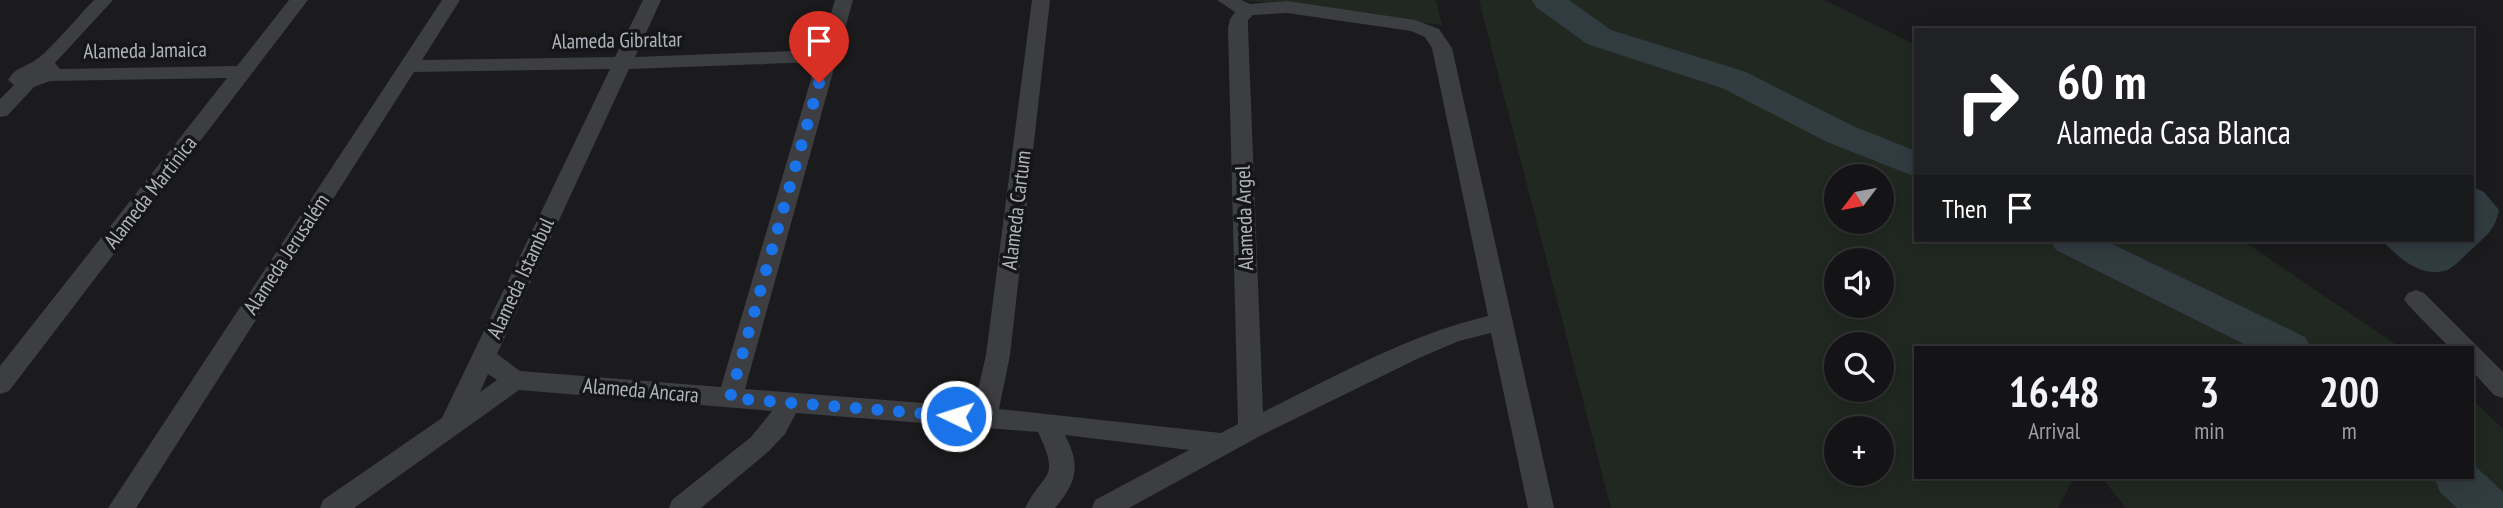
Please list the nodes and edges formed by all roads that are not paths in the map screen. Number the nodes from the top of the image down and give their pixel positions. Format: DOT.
graph roads {
  1 [pos="104,0"];
  2 [pos="299,0"];
  3 [pos="451,0"];
  4 [pos="652,0"];
  5 [pos="844,0"];
  6 [pos="1041,0"];
  7 [pos="1226,0"];
  8 [pos="1247,10"];
  9 [pos="826,56"];
  10 [pos="622,63"];
  11 [pos="409,66"];
  12 [pos="45,70"];
  13 [pos="243,72"];
  14 [pos="0,74"];
  15 [pos="24,78"];
  16 [pos="0,111"];
  17 [pos="2416,299"];
  18 [pos="1500,322"];
  19 [pos="2463,346"];
  20 [pos="483,357"];
  21 [pos="2474,357"];
  22 [pos="515,380"];
  23 [pos="0,384"];
  24 [pos="2503,388"];
  25 [pos="730,398"];
  26 [pos="789,402"];
  27 [pos="984,418"];
  28 [pos="1048,423"];
  29 [pos="452,424"];
  30 [pos="1251,429"];
  31 [pos="1225,444"];
  32 [pos="121,508"];
  33 [pos="333,508"];
  34 [pos="682,508"];
  35 [pos="1038,508"];
  36 [pos="1105,508"];
  37 [pos="1541,508"];
  1 -- 12 [label="street"];
  2 -- 13 [label="street, Alameda Martinica"];
  3 -- 11 [label="street, Alameda Jerusalém"];
  4 -- 10 [label="street, Alameda Istambul"];
  5 -- 9 [label="street"];
  6 -- 27 [label="street, Alameda Cartum"];
  7 -- 8 [label="street"];
  8 -- 18 [label="street"];
  8 -- 30 [label="street, Alameda Argel"];
  9 -- 10 [label="street, Alameda Gibraltar"];
  9 -- 25 [label="street"];
  10 -- 11 [label="street, Alameda Gibraltar"];
  10 -- 20 [label="street, Alameda Istambul"];
  11 -- 32 [label="street, Alameda Jerusalém"];
  12 -- 13 [label="street, Alameda Jamaica"];
  12 -- 15 [label="street"];
  13 -- 23 [label="street, Alameda Martinica"];
  14 -- 15 [label="street"];
  15 -- 16 [label="street"];
  17 -- 19 [label="street"];
  18 -- 30 [label="street"];
  18 -- 37 [label="street"];
  20 -- 22 [label="street"];
  20 -- 29 [label="street, Alameda Istambul"];
  21 -- 24 [label="street"];
  22 -- 25 [label="street, Alameda Ancara"];
  22 -- 29 [label="street"];
  25 -- 26 [label="street, Alameda Ancara"];
  26 -- 27 [label="street, Alameda Ancara"];
  26 -- 34 [label="street"];
  27 -- 28 [label="street, Alameda Ancara"];
  28 -- 31 [label="street, Alameda Ancara"];
  28 -- 35 [label="street"];
  29 -- 33 [label="street, Alameda Istambul"];
  30 -- 31 [label="street"];
  31 -- 36 [label="street"];
}
